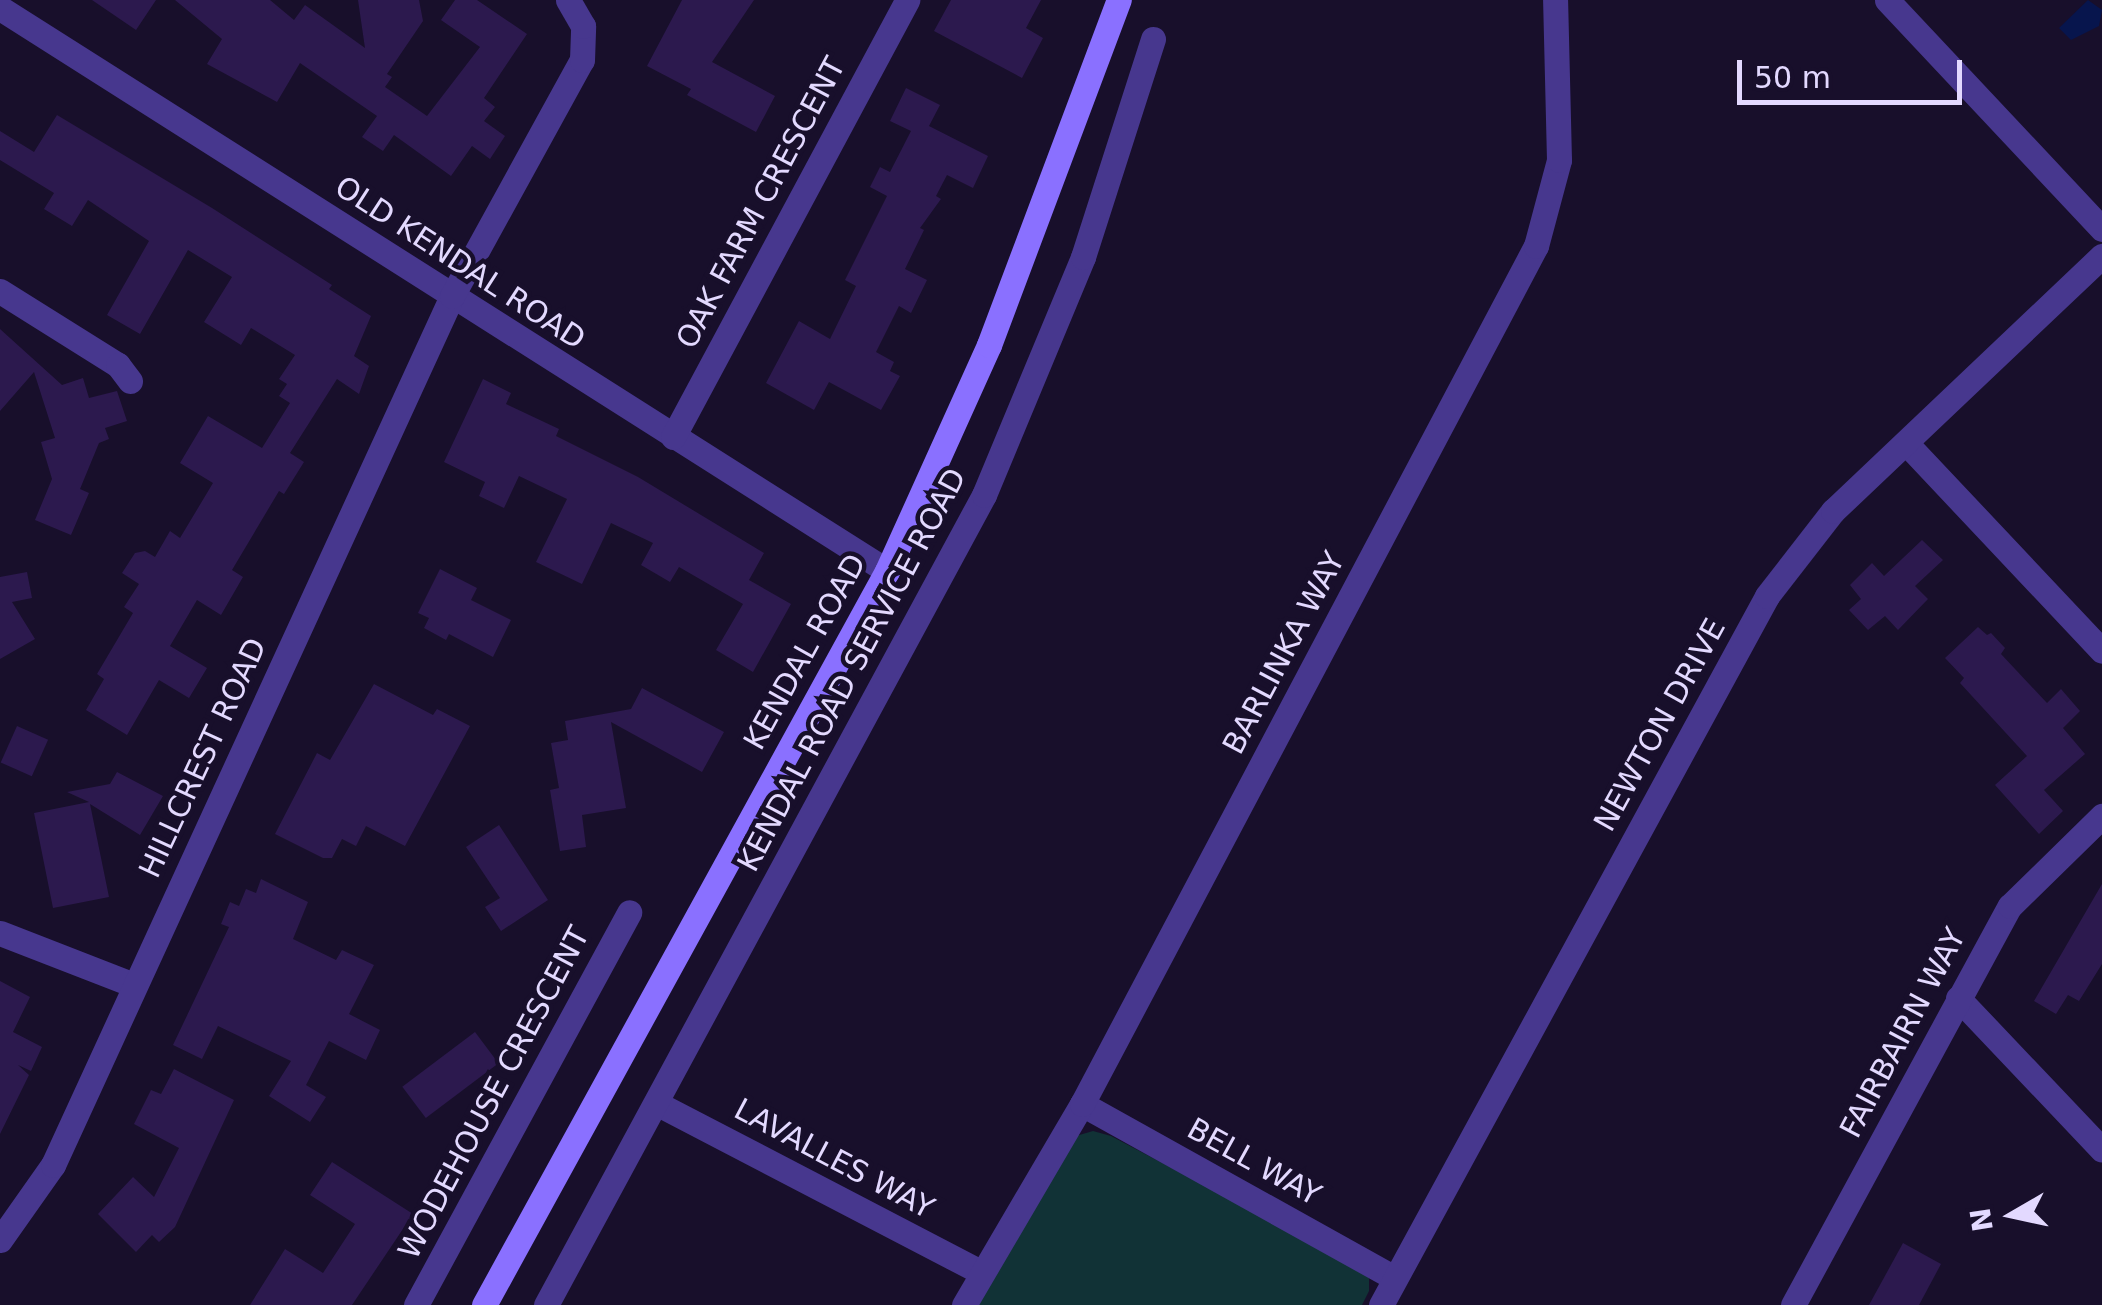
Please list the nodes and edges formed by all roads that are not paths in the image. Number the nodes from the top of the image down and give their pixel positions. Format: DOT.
graph roads {
  1 [pos="568,0"];
  2 [pos="908,0"];
  3 [pos="1119,0"];
  4 [pos="1555,0"];
  5 [pos="1886,0"];
  6 [pos="0,8"];
  7 [pos="1153,39"];
  8 [pos="2102,229"];
  9 [pos="2102,256"];
  10 [pos="0,291"];
  11 [pos="452,296"];
  12 [pos="130,381"];
  13 [pos="673,438"];
  14 [pos="1907,444"];
  15 [pos="887,571"];
  16 [pos="2102,651"];
  17 [pos="2102,816"];
  18 [pos="629,912"];
  19 [pos="0,933"];
  20 [pos="134,985"];
  21 [pos="1958,998"];
  22 [pos="656,1103"];
  23 [pos="1082,1104"];
  24 [pos="2102,1150"];
  25 [pos="0,1240"];
  26 [pos="981,1272"];
  27 [pos="1395,1278"];
  28 [pos="416,1305"];
  29 [pos="484,1305"];
  30 [pos="546,1305"];
  31 [pos="964,1305"];
  32 [pos="1380,1305"];
  33 [pos="1794,1305"];
  1 -- 11 [label="street, HILLCREST ROAD"];
  2 -- 13 [label="street, OAK FARM CRESCENT"];
  3 -- 15 [label="main road, KENDAL ROAD"];
  4 -- 23 [label="street, BARLINKA WAY"];
  5 -- 8 [label="street"];
  6 -- 11 [label="street, OLD KENDAL ROAD"];
  7 -- 22 [label="street, KENDAL ROAD SERVICE ROAD"];
  9 -- 14 [label="street, NEWTON DRIVE"];
  10 -- 12 [label="street"];
  11 -- 13 [label="street, OLD KENDAL ROAD"];
  11 -- 20 [label="street, HILLCREST ROAD"];
  13 -- 15 [label="street, OLD KENDAL ROAD"];
  14 -- 16 [label="street"];
  14 -- 27 [label="street, NEWTON DRIVE"];
  15 -- 29 [label="main road, KENDAL ROAD"];
  17 -- 21 [label="street, FAIRBAIRN WAY"];
  18 -- 28 [label="street, WODEHOUSE CRESCENT"];
  19 -- 20 [label="street"];
  20 -- 25 [label="street, HILLCREST ROAD"];
  21 -- 24 [label="street"];
  21 -- 33 [label="street, FAIRBAIRN WAY"];
  22 -- 26 [label="street, LAVALLES WAY"];
  22 -- 30 [label="street, KENDAL ROAD SERVICE ROAD"];
  23 -- 26 [label="street, BARLINKA WAY"];
  23 -- 27 [label="street, BELL WAY"];
  26 -- 31 [label="street, BARLINKA WAY"];
  27 -- 32 [label="street, NEWTON DRIVE"];
}
